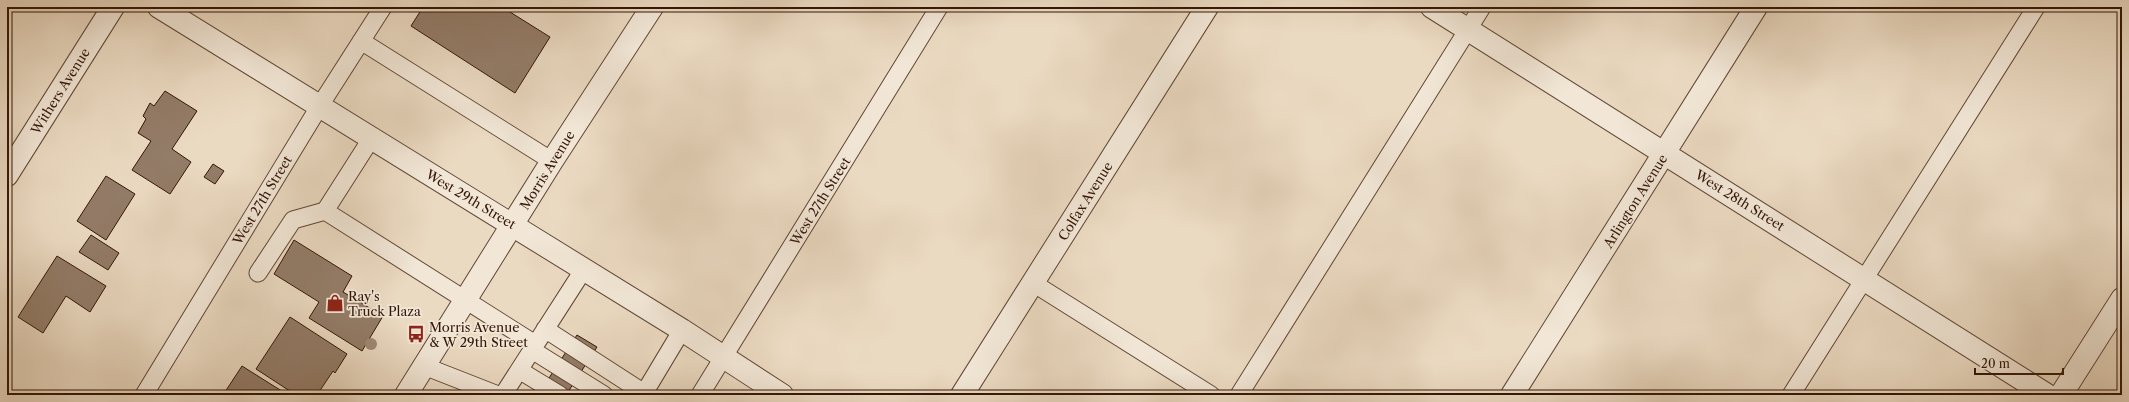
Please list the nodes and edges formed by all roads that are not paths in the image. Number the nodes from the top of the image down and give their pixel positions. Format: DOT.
graph roads {
  1 [pos="113,7"];
  2 [pos="159,7"];
  3 [pos="383,7"];
  4 [pos="652,7"];
  5 [pos="939,7"];
  6 [pos="1208,7"];
  7 [pos="1432,7"];
  8 [pos="1482,7"];
  9 [pos="1756,7"];
  10 [pos="2036,7"];
  11 [pos="1467,30"];
  12 [pos="361,41"];
  13 [pos="319,107"];
  14 [pos="371,139"];
  15 [pos="1665,153"];
  16 [pos="552,161"];
  17 [pos="7,175"];
  18 [pos="326,211"];
  19 [pos="512,224"];
  20 [pos="584,269"];
  21 [pos="258,273"];
  22 [pos="1864,279"];
  23 [pos="1033,283"];
  24 [pos="2122,299"];
  25 [pos="465,300"];
  26 [pos="545,329"];
  27 [pos="682,330"];
  28 [pos="534,347"];
  29 [pos="724,357"];
  30 [pos="424,366"];
  31 [pos="519,370"];
  32 [pos="643,394"];
  33 [pos="144,395"];
  34 [pos="406,395"];
  35 [pos="498,395"];
  36 [pos="503,395"];
  37 [pos="560,395"];
  38 [pos="604,395"];
  39 [pos="700,395"];
  40 [pos="782,395"];
  41 [pos="962,395"];
  42 [pos="1211,395"];
  43 [pos="1240,395"];
  44 [pos="1512,395"];
  45 [pos="1791,395"];
  46 [pos="2047,395"];
  47 [pos="2061,395"];
  1 -- 17 [label="street, Withers Avenue"];
  2 -- 13 [label="street, West 29th Street"];
  3 -- 12 [label="lane, West 27th Street"];
  4 -- 16 [label="street, Morris Avenue"];
  5 -- 29 [label="lane, West 27th Street"];
  6 -- 23 [label="street, Colfax Avenue"];
  7 -- 11 [label="street, West 28th Street"];
  8 -- 11 [label="lane"];
  9 -- 15 [label="street, Arlington Avenue"];
  10 -- 22 [label="lane"];
  11 -- 15 [label="street, West 28th Street"];
  11 -- 43 [label="lane"];
  12 -- 13 [label="lane, West 27th Street"];
  12 -- 16 [label="lane"];
  13 -- 14 [label="street, West 29th Street"];
  13 -- 33 [label="lane, West 27th Street"];
  14 -- 18 [label="lane"];
  14 -- 19 [label="street, West 29th Street"];
  15 -- 22 [label="street, West 28th Street"];
  15 -- 44 [label="street, Arlington Avenue"];
  16 -- 19 [label="street, Morris Avenue"];
  18 -- 21 [label="lane"];
  18 -- 25 [label="lane"];
  19 -- 20 [label="street, West 29th Street"];
  19 -- 25 [label="street, Morris Avenue"];
  20 -- 26 [label="lane"];
  20 -- 27 [label="street, West 29th Street"];
  22 -- 45 [label="lane"];
  22 -- 46 [label="street, West 28th Street"];
  23 -- 41 [label="street, Colfax Avenue"];
  23 -- 42 [label="lane"];
  24 -- 47 [label="street"];
  25 -- 28 [label="lane"];
  25 -- 30 [label="street, Morris Avenue"];
  26 -- 28 [label="lane"];
  26 -- 32 [label="lane"];
  27 -- 29 [label="street, West 29th Street"];
  27 -- 32 [label="lane"];
  28 -- 31 [label="lane"];
  28 -- 38 [label="lane"];
  29 -- 39 [label="lane, West 27th Street"];
  29 -- 40 [label="street, West 29th Street"];
  30 -- 34 [label="street, Morris Avenue"];
  30 -- 35 [label="lane"];
  31 -- 36 [label="lane"];
  31 -- 37 [label="lane"];
}
